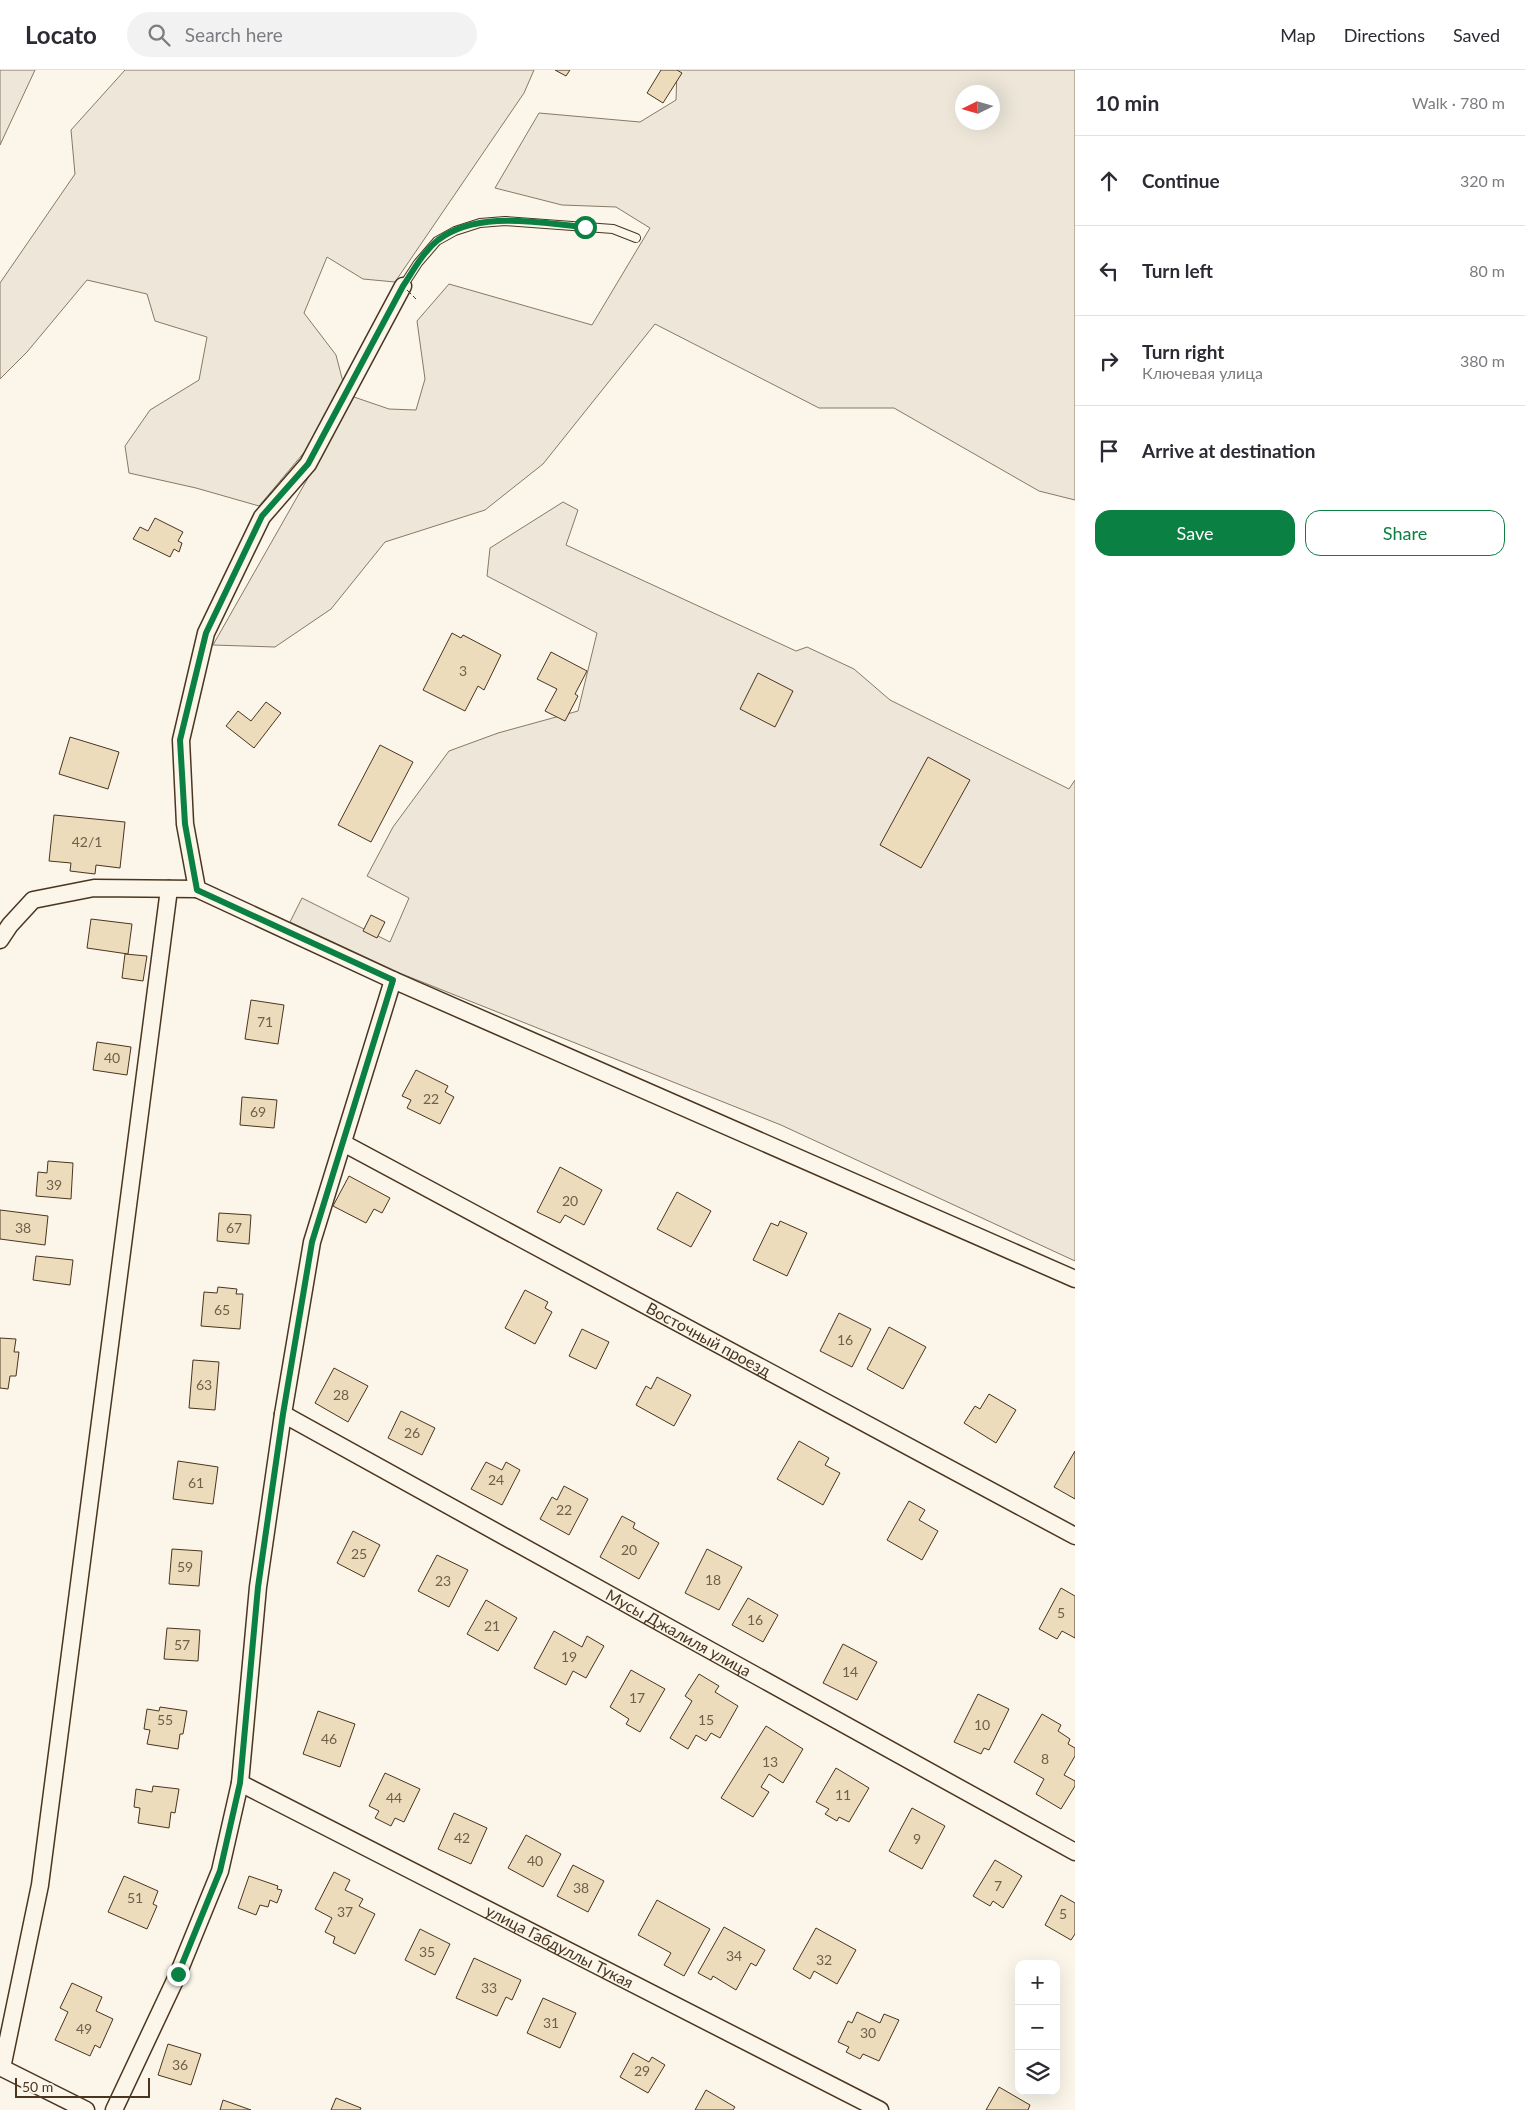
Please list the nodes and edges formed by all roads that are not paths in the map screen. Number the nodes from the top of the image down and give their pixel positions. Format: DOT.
graph roads {
  1 [pos="636,238"];
  2 [pos="403,286"];
  3 [pos="169,889"];
  4 [pos="197,890"];
  5 [pos="0,940"];
  6 [pos="393,980"];
  7 [pos="343,1143"];
  8 [pos="1075,1279"];
  9 [pos="283,1414"];
  10 [pos="1075,1536"];
  11 [pos="240,1783"];
  12 [pos="1075,1852"];
  13 [pos="1,2068"];
  14 [pos="86,2110"];
  15 [pos="114,2110"];
  16 [pos="880,2110"];
  1 -- 2 [label="lane"];
  2 -- 4 [label="street"];
  3 -- 4 [label="street"];
  3 -- 5 [label="street"];
  3 -- 13 [label="street"];
  4 -- 6 [label="street"];
  6 -- 7 [label="street"];
  6 -- 8 [label="street"];
  7 -- 9 [label="street"];
  7 -- 10 [label="street, Восточный проезд"];
  9 -- 11 [label="street"];
  9 -- 12 [label="street, Мусы Джалиля улица"];
  11 -- 15 [label="street"];
  11 -- 16 [label="street, улица Габдуллы Тукая"];
  13 -- 14 [label="street"];
}
